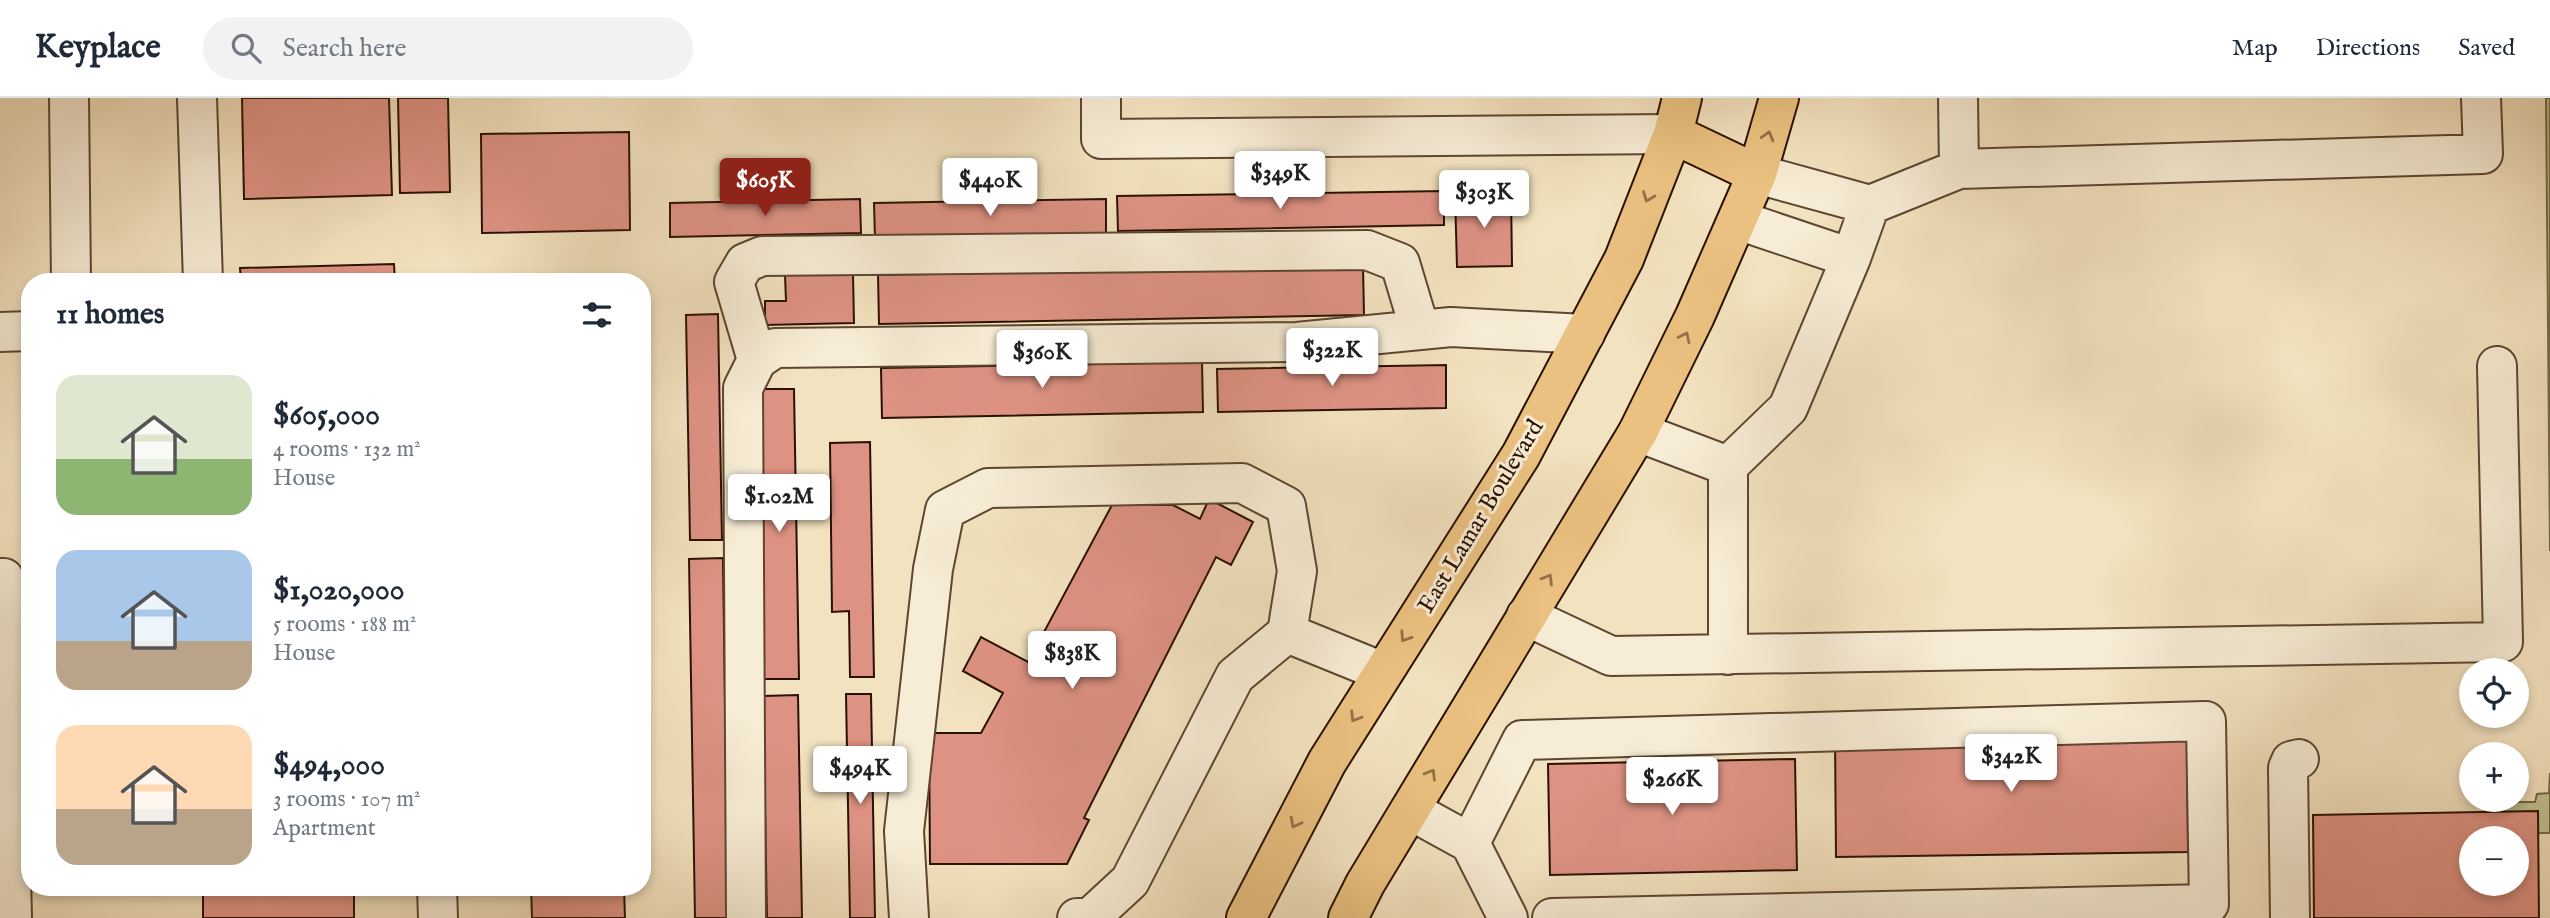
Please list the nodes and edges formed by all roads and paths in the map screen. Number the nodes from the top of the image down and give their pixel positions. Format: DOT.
graph roads {
  1 [pos="69,98"];
  2 [pos="197,98"];
  3 [pos="1101,98"];
  4 [pos="1779,98"];
  5 [pos="1958,98"];
  6 [pos="2481,98"];
  7 [pos="1677,116"];
  8 [pos="1959,169"];
  9 [pos="1757,174"];
  10 [pos="1800,186"];
  11 [pos="1870,205"];
  12 [pos="1738,220"];
  13 [pos="1782,235"];
  14 [pos="1851,258"];
  15 [pos="71,273"];
  16 [pos="203,273"];
  17 [pos="1420,330"];
  18 [pos="21,331"];
  19 [pos="0,332"];
  20 [pos="1585,334"];
  21 [pos="757,360"];
  22 [pos="2497,366"];
  23 [pos="1639,432"];
  24 [pos="1728,466"];
  25 [pos="0,578"];
  26 [pos="1526,616"];
  27 [pos="1287,633"];
  28 [pos="1728,655"];
  29 [pos="1383,672"];
  30 [pos="2299,759"];
  31 [pos="1410,810"];
  32 [pos="1470,843"];
  33 [pos="437,896"];
  34 [pos="1371,901"];
  35 [pos="2209,911"];
  36 [pos="1807,915"];
  37 [pos="12,918"];
  38 [pos="438,918"];
  39 [pos="746,918"];
  40 [pos="909,918"];
  41 [pos="1077,918"];
  42 [pos="1246,918"];
  43 [pos="1348,918"];
  44 [pos="1508,918"];
  45 [pos="1552,918"];
  46 [pos="2290,918"];
  1 -- 15 [label="lane"];
  2 -- 16 [label="lane"];
  3 -- 7 [label="lane"];
  9 -- 4 [label="main road, one-way"];
  5 -- 8 [label="lane"];
  6 -- 8 [label="lane"];
  7 -- 9 [label="main road"];
  7 -- 20 [label="main road, East Lamar Boulevard, one-way"];
  8 -- 11 [label="lane"];
  9 -- 10 [label="lane"];
  9 -- 12 [label="main road"];
  10 -- 11 [label="lane"];
  10 -- 13 [label="lane"];
  11 -- 14 [label="lane"];
  12 -- 13 [label="lane"];
  23 -- 12 [label="main road, one-way"];
  13 -- 14 [label="lane"];
  14 -- 24 [label="lane"];
  17 -- 20 [label="lane"];
  17 -- 21 [label="lane"];
  17 -- 21 [label="lane"];
  18 -- 19 [label="lane"];
  20 -- 29 [label="main road, East Lamar Boulevard, one-way"];
  21 -- 39 [label="lane"];
  22 -- 28 [label="lane"];
  23 -- 24 [label="lane"];
  26 -- 23 [label="main road, one-way"];
  24 -- 28 [label="lane"];
  25 -- 37 [label="lane"];
  26 -- 28 [label="lane"];
  31 -- 26 [label="main road, one-way"];
  27 -- 29 [label="lane"];
  27 -- 40 [label="lane"];
  27 -- 41 [label="lane"];
  29 -- 42 [label="main road, East Lamar Boulevard, one-way"];
  30 -- 46 [label="lane"];
  31 -- 32 [label="lane"];
  31 -- 34 [label="main road"];
  32 -- 35 [label="lane"];
  32 -- 44 [label="lane"];
  33 -- 38 [label="lane"];
  34 -- 43 [label="main road"];
  35 -- 36 [label="lane"];
  36 -- 45 [label="lane"];
}
